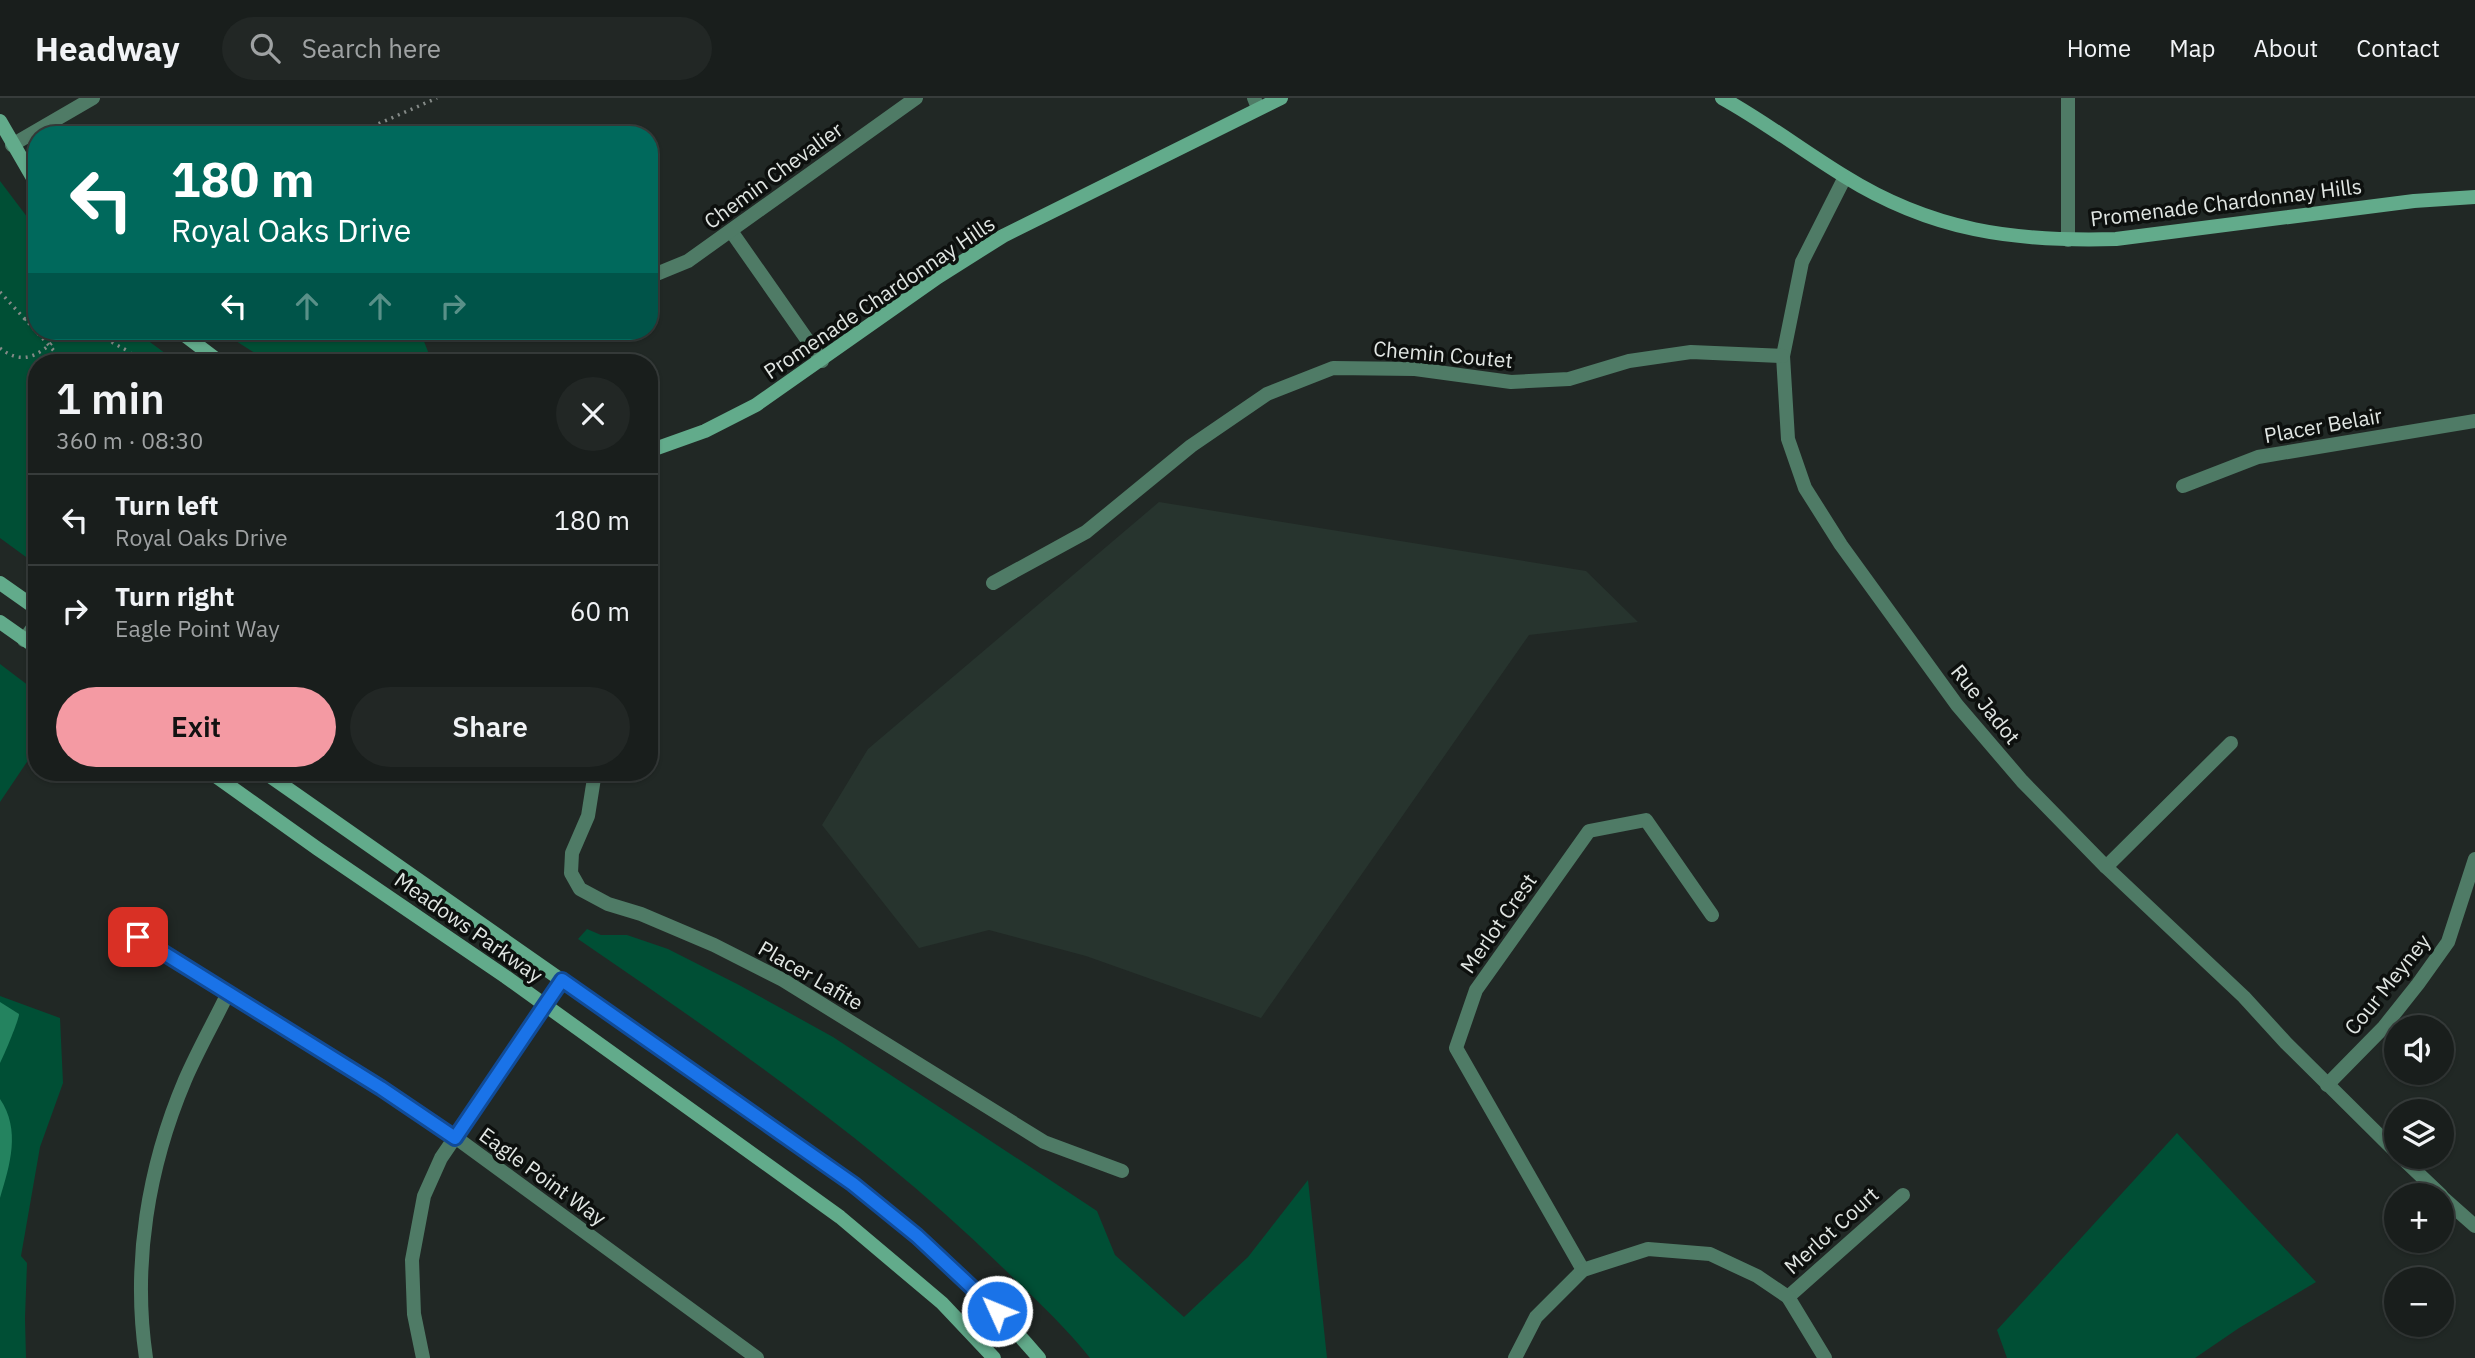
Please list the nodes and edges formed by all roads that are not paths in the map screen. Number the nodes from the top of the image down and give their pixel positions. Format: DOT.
graph roads {
  1 [pos="93,98"];
  2 [pos="916,98"];
  3 [pos="1280,98"];
  4 [pos="1722,98"];
  5 [pos="2068,98"];
  6 [pos="1256,103"];
  7 [pos="0,121"];
  8 [pos="45,126"];
  9 [pos="28,136"];
  10 [pos="12,145"];
  11 [pos="28,171"];
  12 [pos="1845,177"];
  13 [pos="2475,197"];
  14 [pos="731,232"];
  15 [pos="2068,240"];
  16 [pos="658,273"];
  17 [pos="191,340"];
  18 [pos="209,354"];
  19 [pos="1783,356"];
  20 [pos="822,360"];
  21 [pos="2475,421"];
  22 [pos="658,448"];
  23 [pos="2183,486"];
  24 [pos="0,583"];
  25 [pos="993,583"];
  26 [pos="28,603"];
  27 [pos="0,622"];
  28 [pos="28,642"];
  29 [pos="2231,743"];
  30 [pos="223,781"];
  31 [pos="277,781"];
  32 [pos="594,781"];
  33 [pos="2475,859"];
  34 [pos="2106,867"];
  35 [pos="1712,915"];
  36 [pos="120,926"];
  37 [pos="562,980"];
  38 [pos="228,993"];
  39 [pos="544,1006"];
  40 [pos="2327,1085"];
  41 [pos="455,1138"];
  42 [pos="2384,1140"];
  43 [pos="2413,1169"];
  44 [pos="1122,1171"];
  45 [pos="2428,1183"];
  46 [pos="1903,1195"];
  47 [pos="2454,1208"];
  48 [pos="2475,1227"];
  49 [pos="1583,1270"];
  50 [pos="1788,1297"];
  51 [pos="146,1358"];
  52 [pos="423,1358"];
  53 [pos="757,1358"];
  54 [pos="994,1358"];
  55 [pos="1039,1358"];
  56 [pos="1515,1358"];
  57 [pos="1825,1358"];
  1 -- 8 [label="street"];
  2 -- 14 [label="street, Chemin Chevalier"];
  3 -- 6 [label="main road, Promenade Chardonnay Hills"];
  4 -- 12 [label="main road, Promenade Chardonnay Hills"];
  5 -- 15 [label="street"];
  6 -- 20 [label="main road, Promenade Chardonnay Hills"];
  7 -- 10 [label="main road"];
  9 -- 10 [label="street"];
  10 -- 11 [label="main road"];
  12 -- 15 [label="main road, Promenade Chardonnay Hills"];
  12 -- 19 [label="street, Rue Jadot"];
  13 -- 15 [label="main road, Promenade Chardonnay Hills"];
  14 -- 16 [label="street, Chemin Chevalier"];
  14 -- 20 [label="street"];
  17 -- 18 [label="main road"];
  19 -- 25 [label="street, Chemin Coutet"];
  19 -- 34 [label="street, Rue Jadot"];
  20 -- 22 [label="main road, Promenade Chardonnay Hills"];
  21 -- 23 [label="street, Placer Belair"];
  24 -- 26 [label="main road"];
  27 -- 28 [label="main road"];
  29 -- 34 [label="street"];
  30 -- 39 [label="main road, Meadows Parkway"];
  31 -- 37 [label="main road, Meadows Parkway"];
  32 -- 44 [label="street, Placer Lafite"];
  33 -- 40 [label="street, Cour Meyney"];
  34 -- 40 [label="street, Rue Jadot"];
  35 -- 49 [label="street, Merlot Crest"];
  36 -- 38 [label="street, Eagle Point Way"];
  37 -- 39 [label="street"];
  37 -- 55 [label="main road, Meadows Parkway"];
  38 -- 41 [label="street, Eagle Point Way"];
  38 -- 51 [label="street"];
  39 -- 41 [label="street"];
  39 -- 54 [label="main road, Meadows Parkway"];
  40 -- 42 [label="street, Rue Jadot"];
  41 -- 52 [label="street"];
  41 -- 53 [label="street, Eagle Point Way"];
  43 -- 45 [label="street"];
  46 -- 50 [label="street, Merlot Court"];
  47 -- 48 [label="street"];
  49 -- 50 [label="street"];
  49 -- 56 [label="street"];
  50 -- 57 [label="street"];
}
